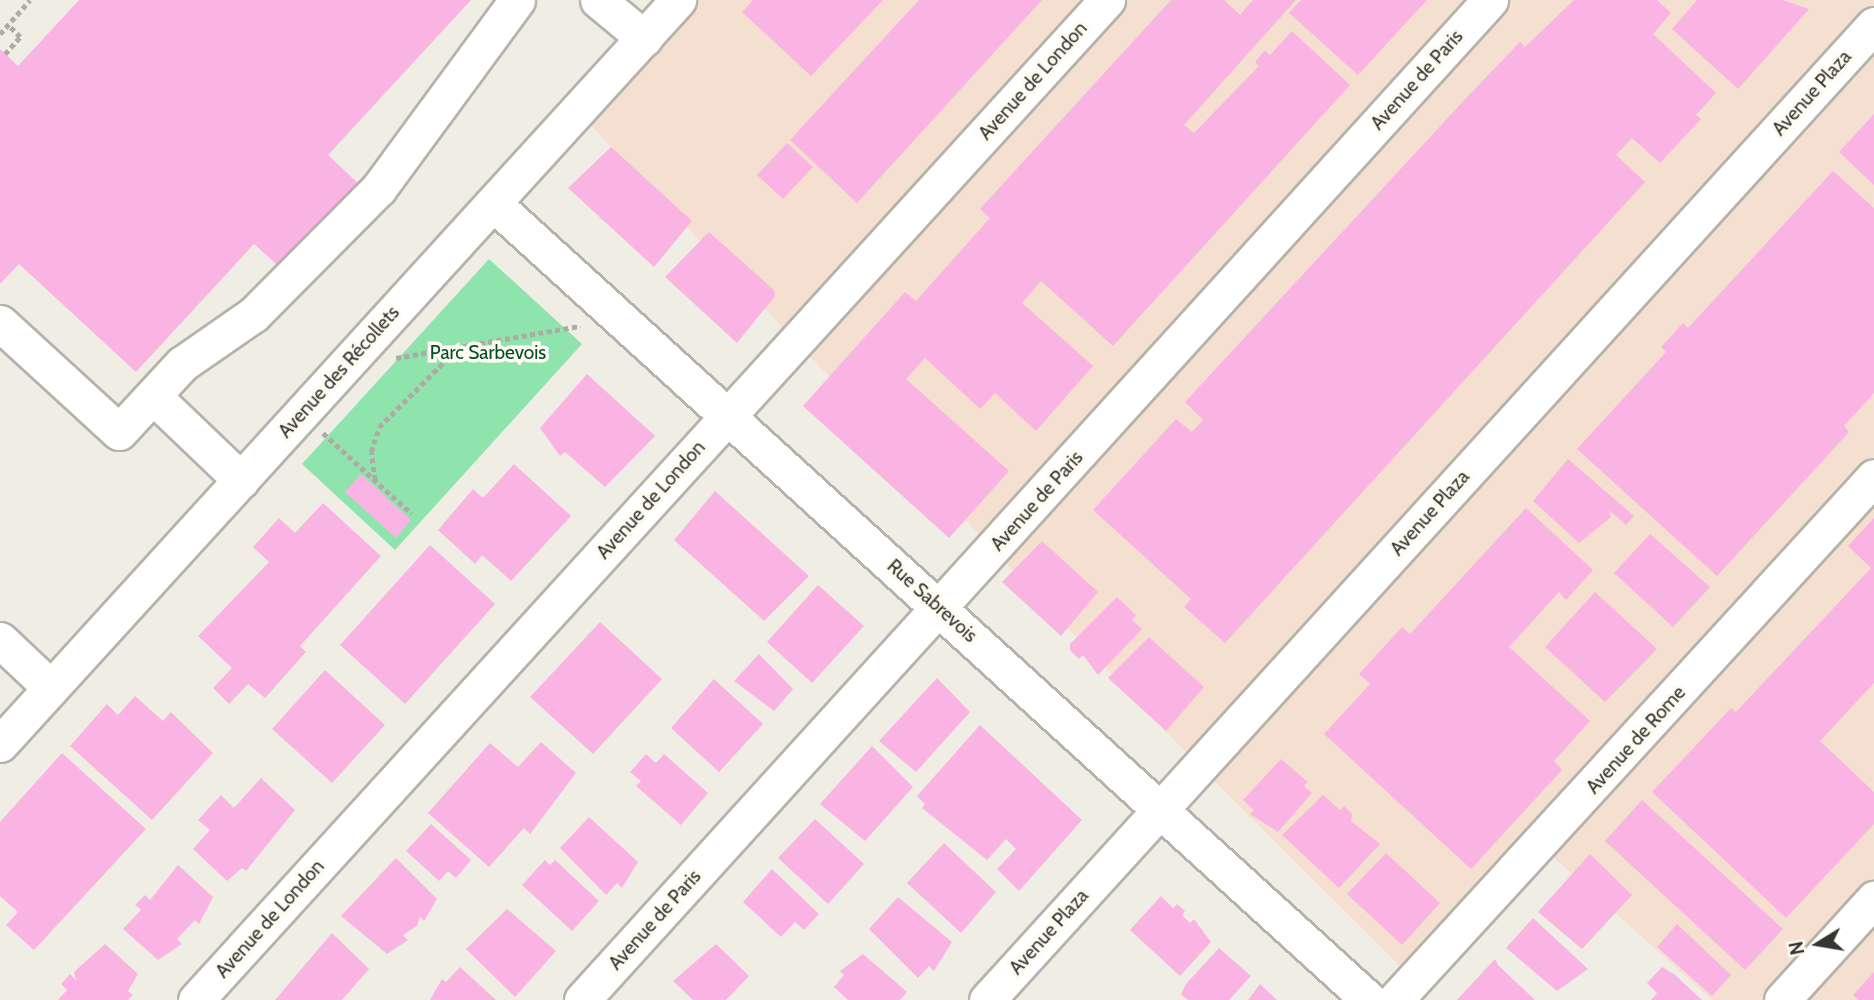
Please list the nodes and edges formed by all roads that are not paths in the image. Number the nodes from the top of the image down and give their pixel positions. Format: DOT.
graph roads {
  1 [pos="517,0"];
  2 [pos="598,0"];
  3 [pos="678,0"];
  4 [pos="1107,0"];
  5 [pos="1490,0"];
  6 [pos="1874,25"];
  7 [pos="644,37"];
  8 [pos="493,203"];
  9 [pos="0,323"];
  10 [pos="153,396"];
  11 [pos="726,418"];
  12 [pos="1874,477"];
  13 [pos="241,480"];
  14 [pos="940,607"];
  15 [pos="0,640"];
  16 [pos="51,688"];
  17 [pos="0,744"];
  18 [pos="1160,809"];
  19 [pos="1874,899"];
  20 [pos="196,1000"];
  21 [pos="582,1000"];
  22 [pos="987,1000"];
  23 [pos="1369,1000"];
  24 [pos="1395,1000"];
  25 [pos="1782,1000"];
  1 -- 10 [label="street"];
  2 -- 7 [label="street"];
  3 -- 7 [label="street, Avenue des Récollets"];
  4 -- 11 [label="street, Avenue de London"];
  5 -- 14 [label="street, Avenue de Paris"];
  6 -- 18 [label="street, Avenue Plaza"];
  7 -- 8 [label="street, Avenue des Récollets"];
  8 -- 11 [label="street, Rue Sabrevois"];
  8 -- 13 [label="street, Avenue des Récollets"];
  9 -- 10 [label="street"];
  10 -- 13 [label="street"];
  11 -- 14 [label="street, Rue Sabrevois"];
  11 -- 20 [label="street, Avenue de London"];
  12 -- 24 [label="street, Avenue de Rome"];
  13 -- 16 [label="street, Avenue des Récollets"];
  14 -- 18 [label="street, Rue Sabrevois"];
  14 -- 21 [label="street, Avenue de Paris"];
  15 -- 16 [label="street"];
  16 -- 17 [label="street, Avenue des Récollets"];
  18 -- 22 [label="street, Avenue Plaza"];
  18 -- 23 [label="street, Rue Sabrevois"];
  19 -- 25 [label="street"];
}
